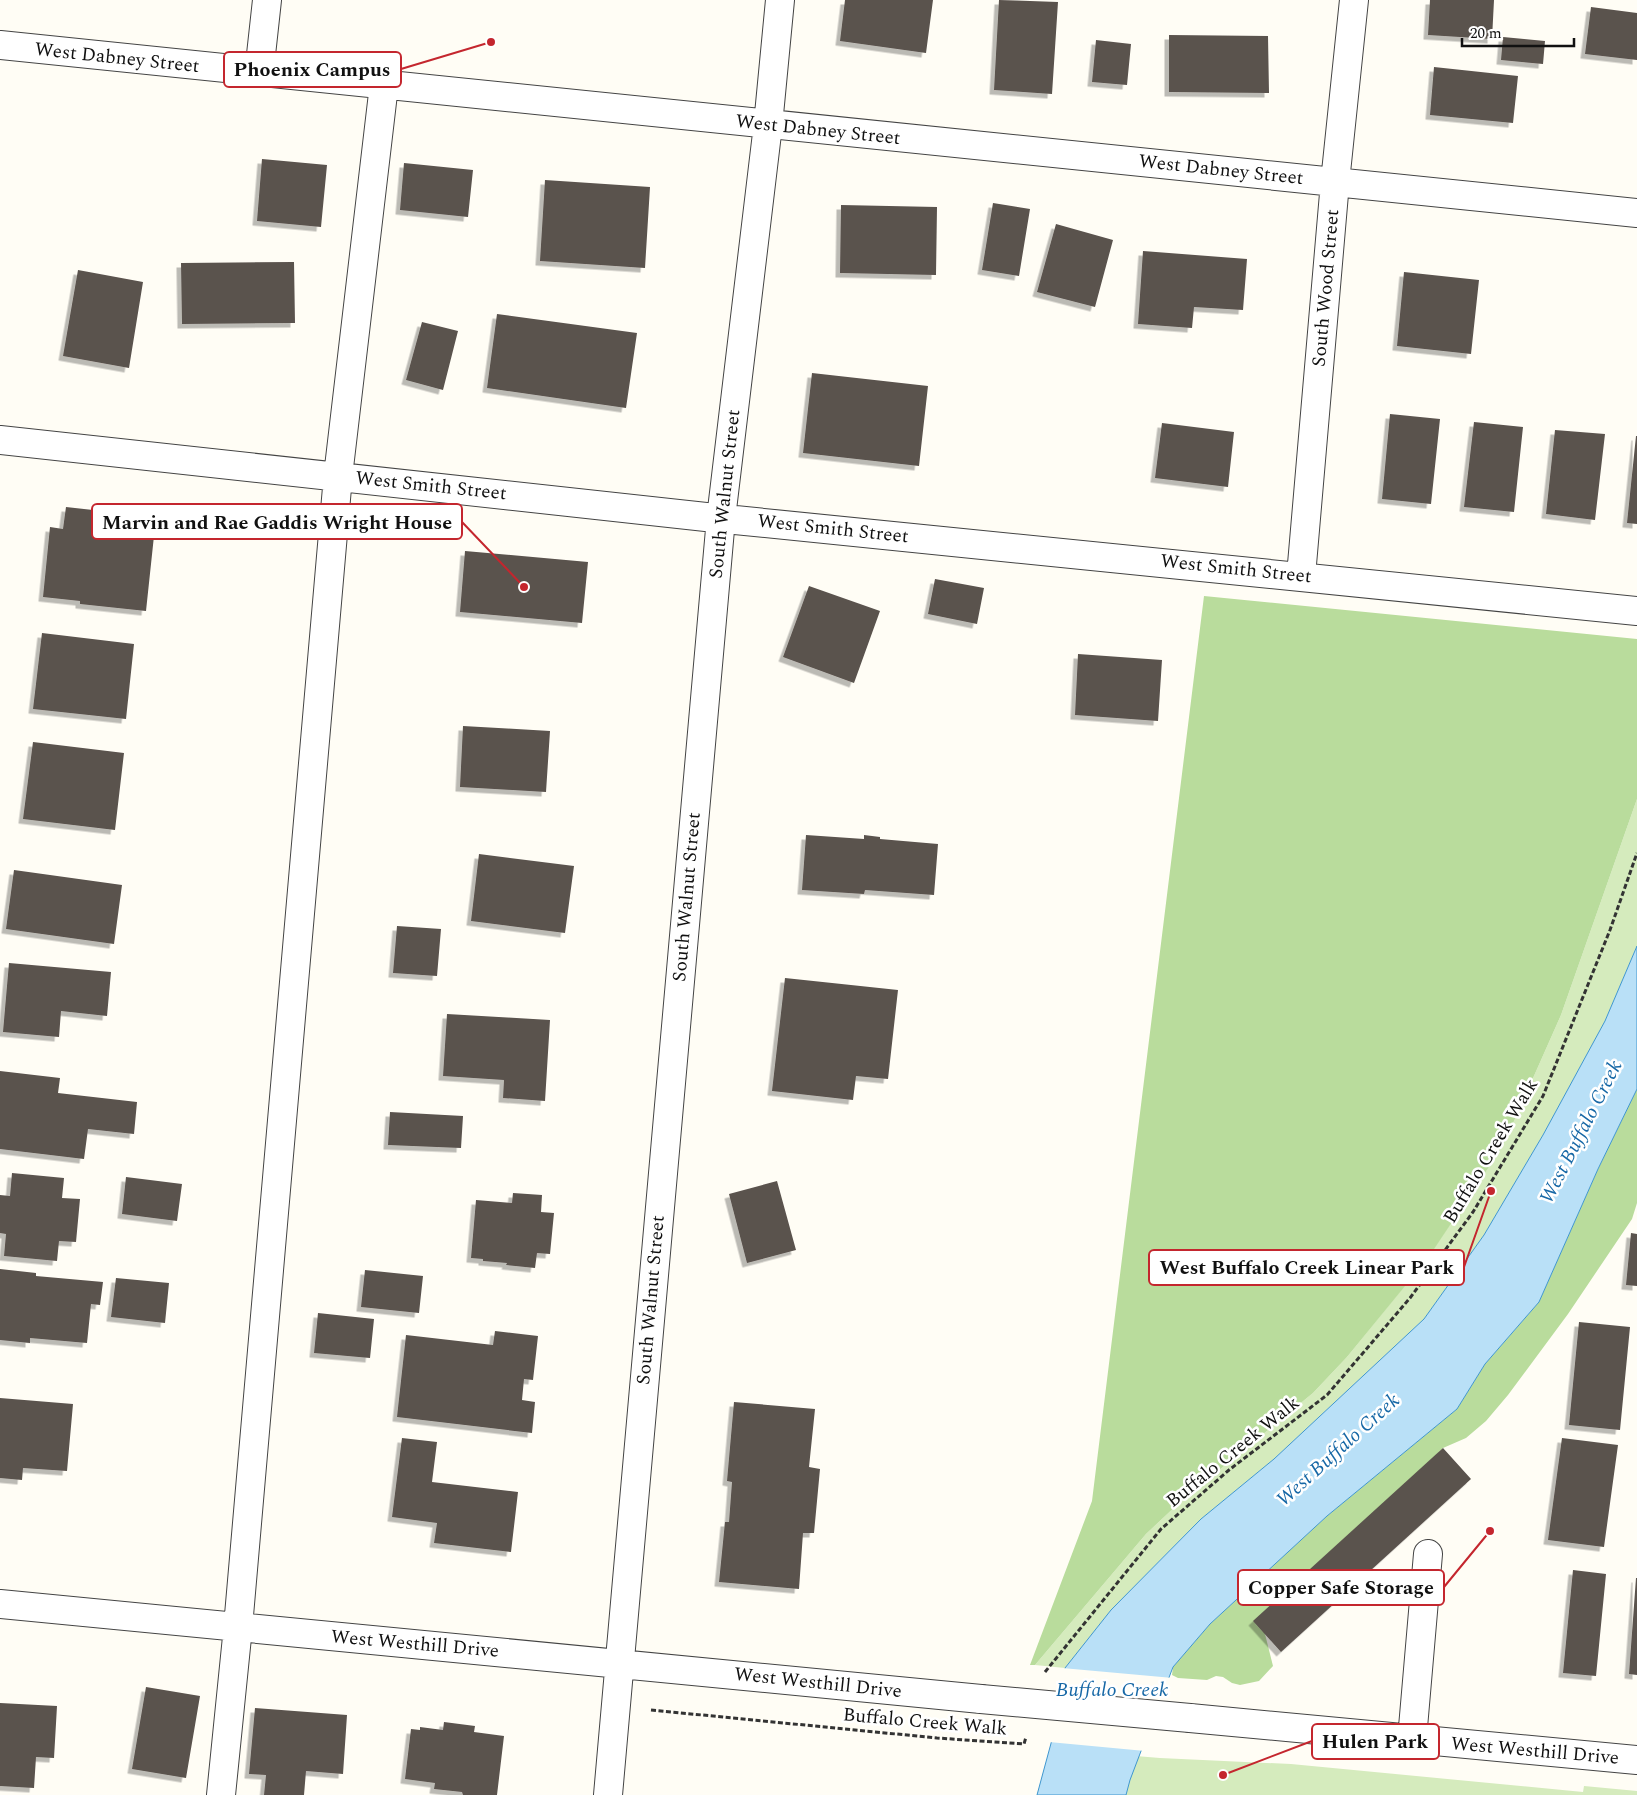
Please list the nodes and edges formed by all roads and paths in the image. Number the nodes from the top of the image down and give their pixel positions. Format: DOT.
graph roads {
  1 [pos="267,0"];
  2 [pos="780,0"];
  3 [pos="1354,0"];
  4 [pos="0,45"];
  5 [pos="259,73"];
  6 [pos="384,85"];
  7 [pos="768,125"];
  8 [pos="1335,182"];
  9 [pos="1637,213"];
  10 [pos="0,440"];
  11 [pos="338,476"];
  12 [pos="721,518"];
  13 [pos="1301,576"];
  14 [pos="1637,611"];
  15 [pos="1637,853"];
  16 [pos="1428,1554"];
  17 [pos="0,1604"];
  18 [pos="238,1627"];
  19 [pos="619,1663"];
  20 [pos="1042,1675"];
  21 [pos="651,1710"];
  22 [pos="1026,1736"];
  23 [pos="1412,1739"];
  24 [pos="1637,1760"];
  25 [pos="221,1795"];
  26 [pos="608,1795"];
  1 -- 5 [label="street"];
  2 -- 7 [label="street, South Walnut Street"];
  3 -- 8 [label="street, South Wood Street"];
  4 -- 5 [label="street, West Dabney Street"];
  5 -- 6 [label="street, West Dabney Street"];
  6 -- 7 [label="street, West Dabney Street"];
  6 -- 11 [label="street"];
  7 -- 8 [label="street, West Dabney Street"];
  7 -- 12 [label="street, South Walnut Street"];
  8 -- 9 [label="street, West Dabney Street"];
  8 -- 13 [label="street, South Wood Street"];
  10 -- 11 [label="street, West Smith Street"];
  11 -- 12 [label="street, West Smith Street"];
  11 -- 18 [label="street"];
  12 -- 13 [label="street, West Smith Street"];
  12 -- 19 [label="street, South Walnut Street"];
  13 -- 14 [label="street, West Smith Street"];
  15 -- 20 [label="path, Buffalo Creek Walk"];
  16 -- 23 [label="street"];
  17 -- 18 [label="street, West Westhill Drive"];
  18 -- 19 [label="street, West Westhill Drive"];
  18 -- 25 [label="street"];
  19 -- 23 [label="street, West Westhill Drive, bridge"];
  19 -- 26 [label="street, South Walnut Street"];
  21 -- 22 [label="path, Buffalo Creek Walk"];
  23 -- 24 [label="street, West Westhill Drive"];
}
